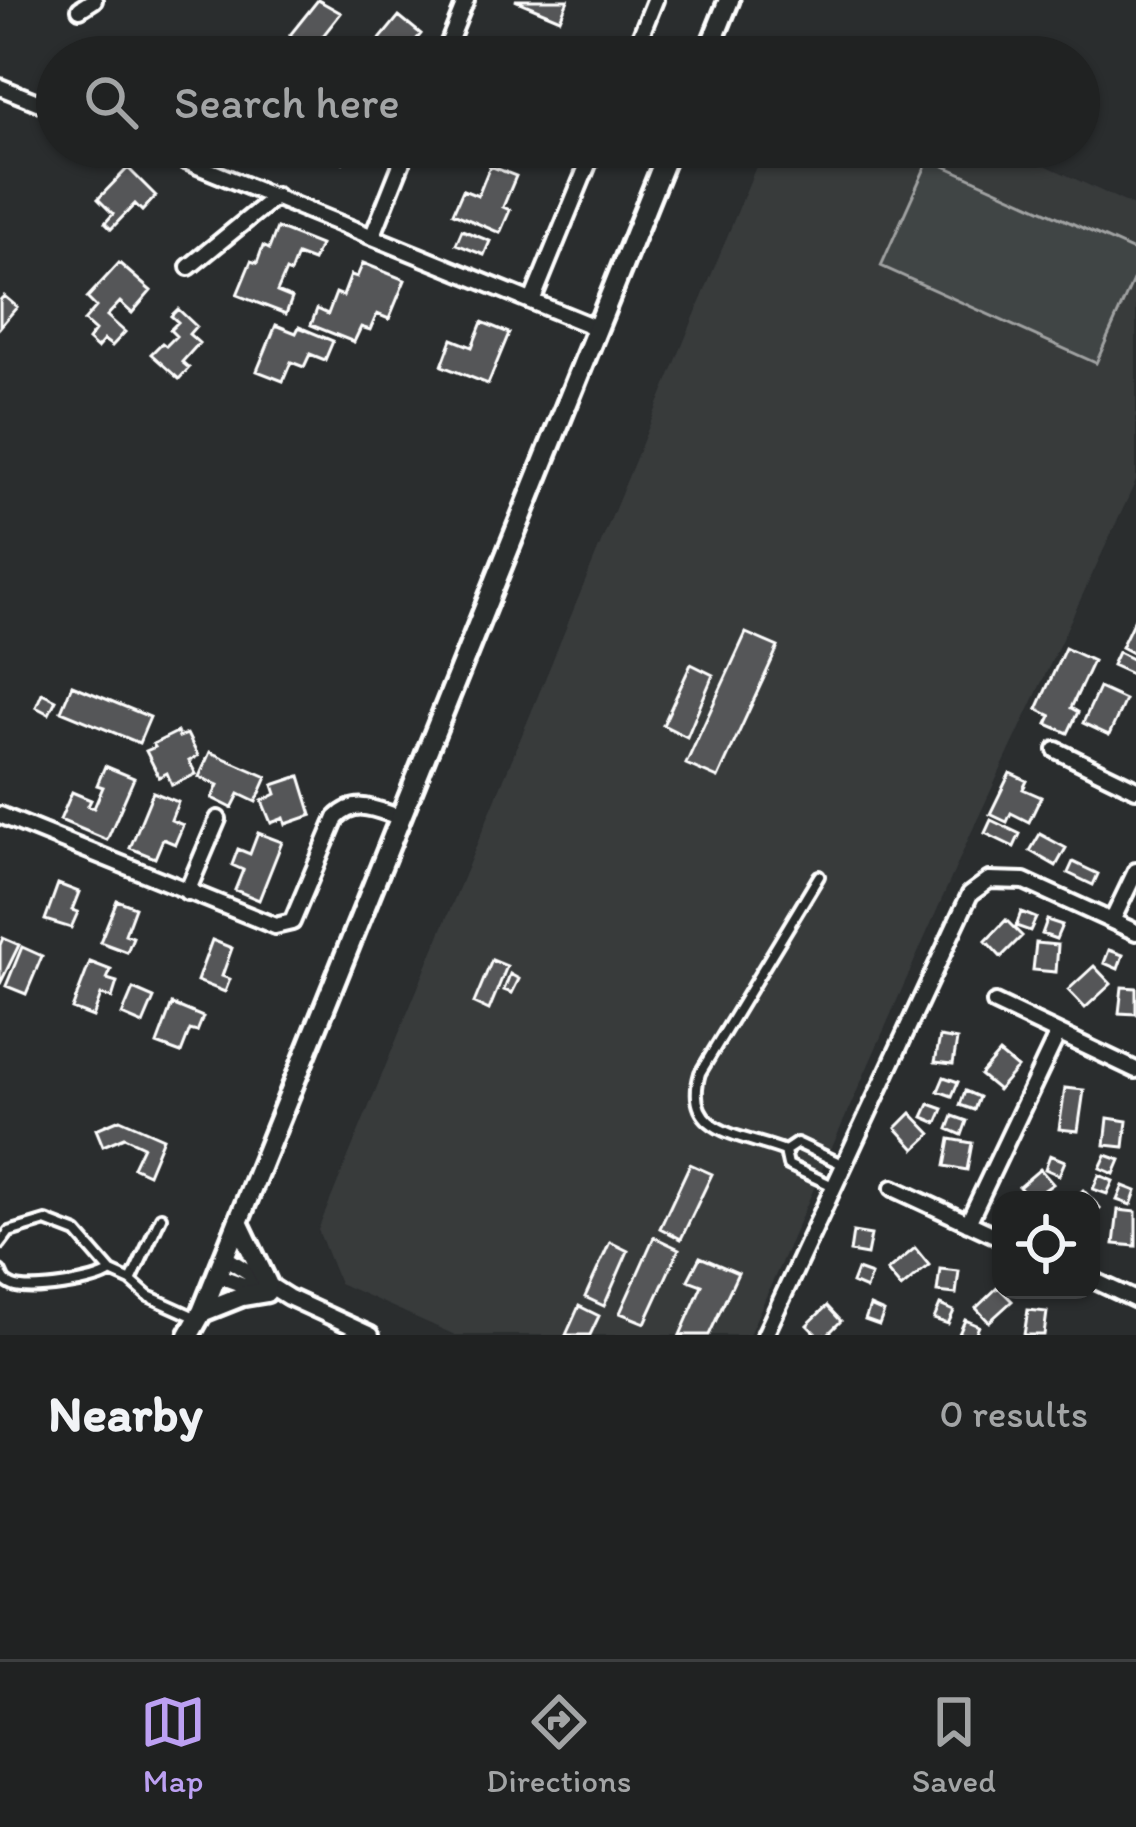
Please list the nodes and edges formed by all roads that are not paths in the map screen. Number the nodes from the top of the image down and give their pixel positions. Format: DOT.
graph roads {
  1 [pos="94,0"];
  2 [pos="466,0"];
  3 [pos="656,0"];
  4 [pos="729,0"];
  5 [pos="80,9"];
  6 [pos="451,36"];
  7 [pos="641,36"];
  8 [pos="714,36"];
  9 [pos="0,87"];
  10 [pos="36,102"];
  11 [pos="205,168"];
  12 [pos="400,168"];
  13 [pos="586,168"];
  14 [pos="662,168"];
  15 [pos="276,196"];
  16 [pos="373,236"];
  17 [pos="189,267"];
  18 [pos="532,301"];
  19 [pos="597,328"];
  20 [pos="1056,750"];
  21 [pos="1136,788"];
  22 [pos="0,815"];
  23 [pos="401,818"];
  24 [pos="218,819"];
  25 [pos="1136,871"];
  26 [pos="819,876"];
  27 [pos="187,892"];
  28 [pos="1112,921"];
  29 [pos="1136,932"];
  30 [pos="995,1003"];
  31 [pos="1058,1033"];
  32 [pos="1136,1070"];
  33 [pos="784,1151"];
  34 [pos="844,1165"];
  35 [pos="834,1187"];
  36 [pos="893,1188"];
  37 [pos="161,1217"];
  38 [pos="238,1222"];
  39 [pos="968,1223"];
  40 [pos="992,1234"];
  41 [pos="0,1244"];
  42 [pos="219,1266"];
  43 [pos="0,1271"];
  44 [pos="111,1272"];
  45 [pos="131,1281"];
  46 [pos="1100,1283"];
  47 [pos="266,1288"];
  48 [pos="1136,1300"];
  49 [pos="197,1322"];
  50 [pos="371,1335"];
  51 [pos="765,1335"];
  1 -- 5 [label="street"];
  2 -- 6 [label="street"];
  3 -- 7 [label="street"];
  4 -- 8 [label="street"];
  9 -- 10 [label="street"];
  11 -- 15 [label="street"];
  12 -- 16 [label="street"];
  13 -- 18 [label="street"];
  14 -- 19 [label="street"];
  15 -- 16 [label="street"];
  15 -- 17 [label="street"];
  16 -- 18 [label="street"];
  18 -- 19 [label="street"];
  19 -- 23 [label="street"];
  20 -- 21 [label="street"];
  22 -- 27 [label="street"];
  23 -- 27 [label="street"];
  23 -- 38 [label="street"];
  24 -- 27 [label="street"];
  25 -- 28 [label="street"];
  26 -- 33 [label="lane"];
  28 -- 29 [label="street"];
  28 -- 34 [label="street"];
  30 -- 31 [label="street"];
  31 -- 32 [label="street"];
  31 -- 39 [label="street"];
  33 -- 34 [label="lane"];
  33 -- 35 [label="lane"];
  34 -- 35 [label="street"];
  35 -- 51 [label="street"];
  36 -- 39 [label="street"];
  37 -- 45 [label="lane"];
  38 -- 42 [label="street"];
  38 -- 47 [label="street"];
  39 -- 40 [label="street"];
  41 -- 44 [label="lane"];
  42 -- 47 [label="street"];
  42 -- 49 [label="street"];
  43 -- 44 [label="lane"];
  44 -- 45 [label="lane"];
  45 -- 49 [label="lane"];
  46 -- 48 [label="street"];
  47 -- 49 [label="street"];
  47 -- 50 [label="street"];
}
